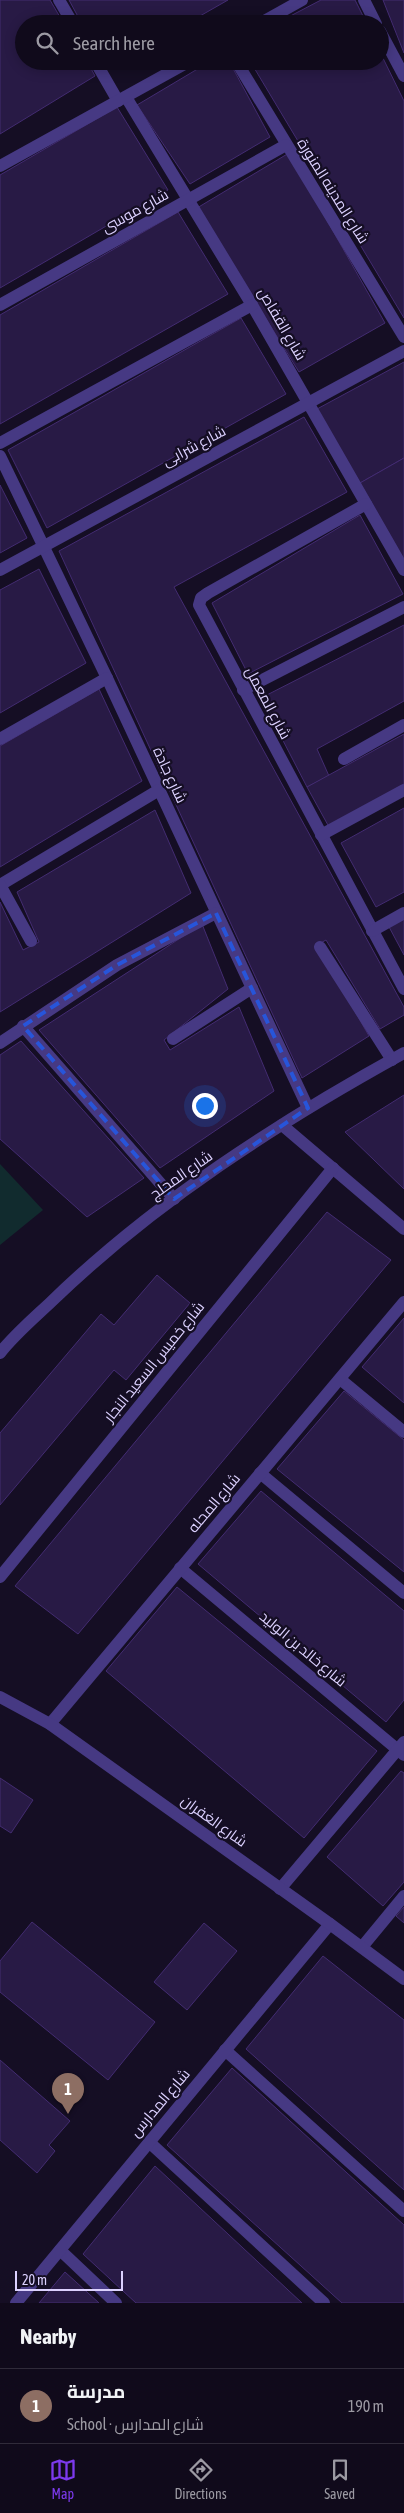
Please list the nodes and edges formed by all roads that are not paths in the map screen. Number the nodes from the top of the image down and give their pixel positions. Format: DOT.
graph roads {
  1 [pos="59,0"];
  2 [pos="302,0"];
  3 [pos="364,0"];
  4 [pos="68,15"];
  5 [pos="274,15"];
  6 [pos="372,15"];
  7 [pos="389,48"];
  8 [pos="101,70"];
  9 [pos="174,70"];
  10 [pos="241,70"];
  11 [pos="404,76"];
  12 [pos="122,99"];
  13 [pos="286,145"];
  14 [pos="0,166"];
  15 [pos="189,199"];
  16 [pos="252,304"];
  17 [pos="0,305"];
  18 [pos="404,337"];
  19 [pos="404,351"];
  20 [pos="309,403"];
  21 [pos="0,443"];
  22 [pos="0,456"];
  23 [pos="366,504"];
  24 [pos="44,546"];
  25 [pos="0,570"];
  26 [pos="404,570"];
  27 [pos="404,607"];
  28 [pos="107,678"];
  29 [pos="243,690"];
  30 [pos="404,725"];
  31 [pos="0,739"];
  32 [pos="344,759"];
  33 [pos="159,790"];
  34 [pos="404,790"];
  35 [pos="321,835"];
  36 [pos="0,885"];
  37 [pos="216,913"];
  38 [pos="404,913"];
  39 [pos="372,931"];
  40 [pos="31,942"];
  41 [pos="320,947"];
  42 [pos="252,988"];
  43 [pos="404,989"];
  44 [pos="23,1026"];
  45 [pos="173,1039"];
  46 [pos="0,1043"];
  47 [pos="404,1053"];
  48 [pos="392,1060"];
  49 [pos="308,1108"];
  50 [pos="282,1125"];
  51 [pos="333,1168"];
  52 [pos="174,1199"];
  53 [pos="404,1229"];
  54 [pos="404,1302"];
  55 [pos="0,1353"];
  56 [pos="340,1378"];
  57 [pos="404,1432"];
  58 [pos="260,1473"];
  59 [pos="180,1568"];
  60 [pos="0,1576"];
  61 [pos="404,1593"];
  62 [pos="0,1697"];
  63 [pos="50,1724"];
  64 [pos="402,1749"];
  65 [pos="280,1889"];
  66 [pos="404,1896"];
  67 [pos="330,1924"];
  68 [pos="362,1947"];
  69 [pos="404,1980"];
  70 [pos="225,2050"];
  71 [pos="149,2142"];
  72 [pos="404,2211"];
  73 [pos="60,2250"];
  74 [pos="16,2303"];
  75 [pos="116,2303"];
  76 [pos="324,2303"];
  1 -- 4 [label="street"];
  2 -- 5 [label="street"];
  3 -- 6 [label="street"];
  7 -- 11 [label="street"];
  8 -- 12 [label="street, شارع القفاص"];
  9 -- 12 [label="street"];
  10 -- 13 [label="street, شارع المدينه المنورة"];
  12 -- 14 [label="street"];
  12 -- 15 [label="street, شارع القفاص"];
  13 -- 15 [label="street, شارع موسى"];
  13 -- 18 [label="street, شارع المدينه المنورة"];
  15 -- 16 [label="street, شارع القفاص"];
  15 -- 17 [label="street, شارع موسى"];
  16 -- 20 [label="street, شارع القفاص"];
  16 -- 21 [label="street"];
  19 -- 20 [label="street, شارع شرابى"];
  20 -- 23 [label="street, شارع القفاص"];
  20 -- 24 [label="street, شارع شرابى"];
  22 -- 24 [label="street, شارع جادة"];
  23 -- 26 [label="street, شارع القفاص"];
  23 -- 29 [label="street, شارع المعمل"];
  24 -- 25 [label="street, شارع شرابى"];
  24 -- 28 [label="street, شارع جادة"];
  27 -- 29 [label="street"];
  28 -- 31 [label="street"];
  28 -- 33 [label="street, شارع جادة"];
  29 -- 35 [label="street, شارع المعمل"];
  30 -- 32 [label="street"];
  33 -- 36 [label="street"];
  33 -- 37 [label="street, شارع جادة"];
  34 -- 35 [label="street"];
  35 -- 39 [label="street, شارع المعمل"];
  36 -- 40 [label="street"];
  37 -- 42 [label="street, شارع جادة"];
  37 -- 44 [label="street"];
  38 -- 39 [label="street"];
  39 -- 43 [label="street, شارع المعمل"];
  41 -- 48 [label="street"];
  42 -- 45 [label="street"];
  42 -- 49 [label="street, شارع جادة"];
  44 -- 46 [label="street"];
  44 -- 52 [label="street"];
  47 -- 48 [label="street, شارع المحلج"];
  48 -- 49 [label="street, شارع المحلج"];
  49 -- 50 [label="street, شارع المحلج"];
  50 -- 51 [label="street"];
  50 -- 52 [label="street, شارع المحلج"];
  51 -- 53 [label="street"];
  51 -- 60 [label="street, شارع خميس السعيد النجار"];
  52 -- 55 [label="street, شارع المحلج"];
  54 -- 56 [label="street, شارع المحله"];
  56 -- 57 [label="street"];
  56 -- 58 [label="street, شارع المحله"];
  58 -- 59 [label="street, شارع المحله"];
  58 -- 61 [label="street"];
  59 -- 63 [label="street, شارع المحله"];
  59 -- 64 [label="street, شارع خالد بن الوليد"];
  62 -- 63 [label="street, شارع الغفران"];
  63 -- 65 [label="street, شارع الغفران"];
  64 -- 65 [label="street"];
  65 -- 67 [label="street, شارع الغفران"];
  66 -- 68 [label="street"];
  67 -- 68 [label="street, شارع الغفران"];
  67 -- 70 [label="street, شارع المدارس"];
  68 -- 69 [label="street, شارع الغفران"];
  70 -- 71 [label="street, شارع المدارس"];
  70 -- 72 [label="street"];
  71 -- 73 [label="street, شارع المدارس"];
  71 -- 76 [label="street"];
  73 -- 74 [label="street, شارع المدارس"];
  73 -- 75 [label="street"];
}
